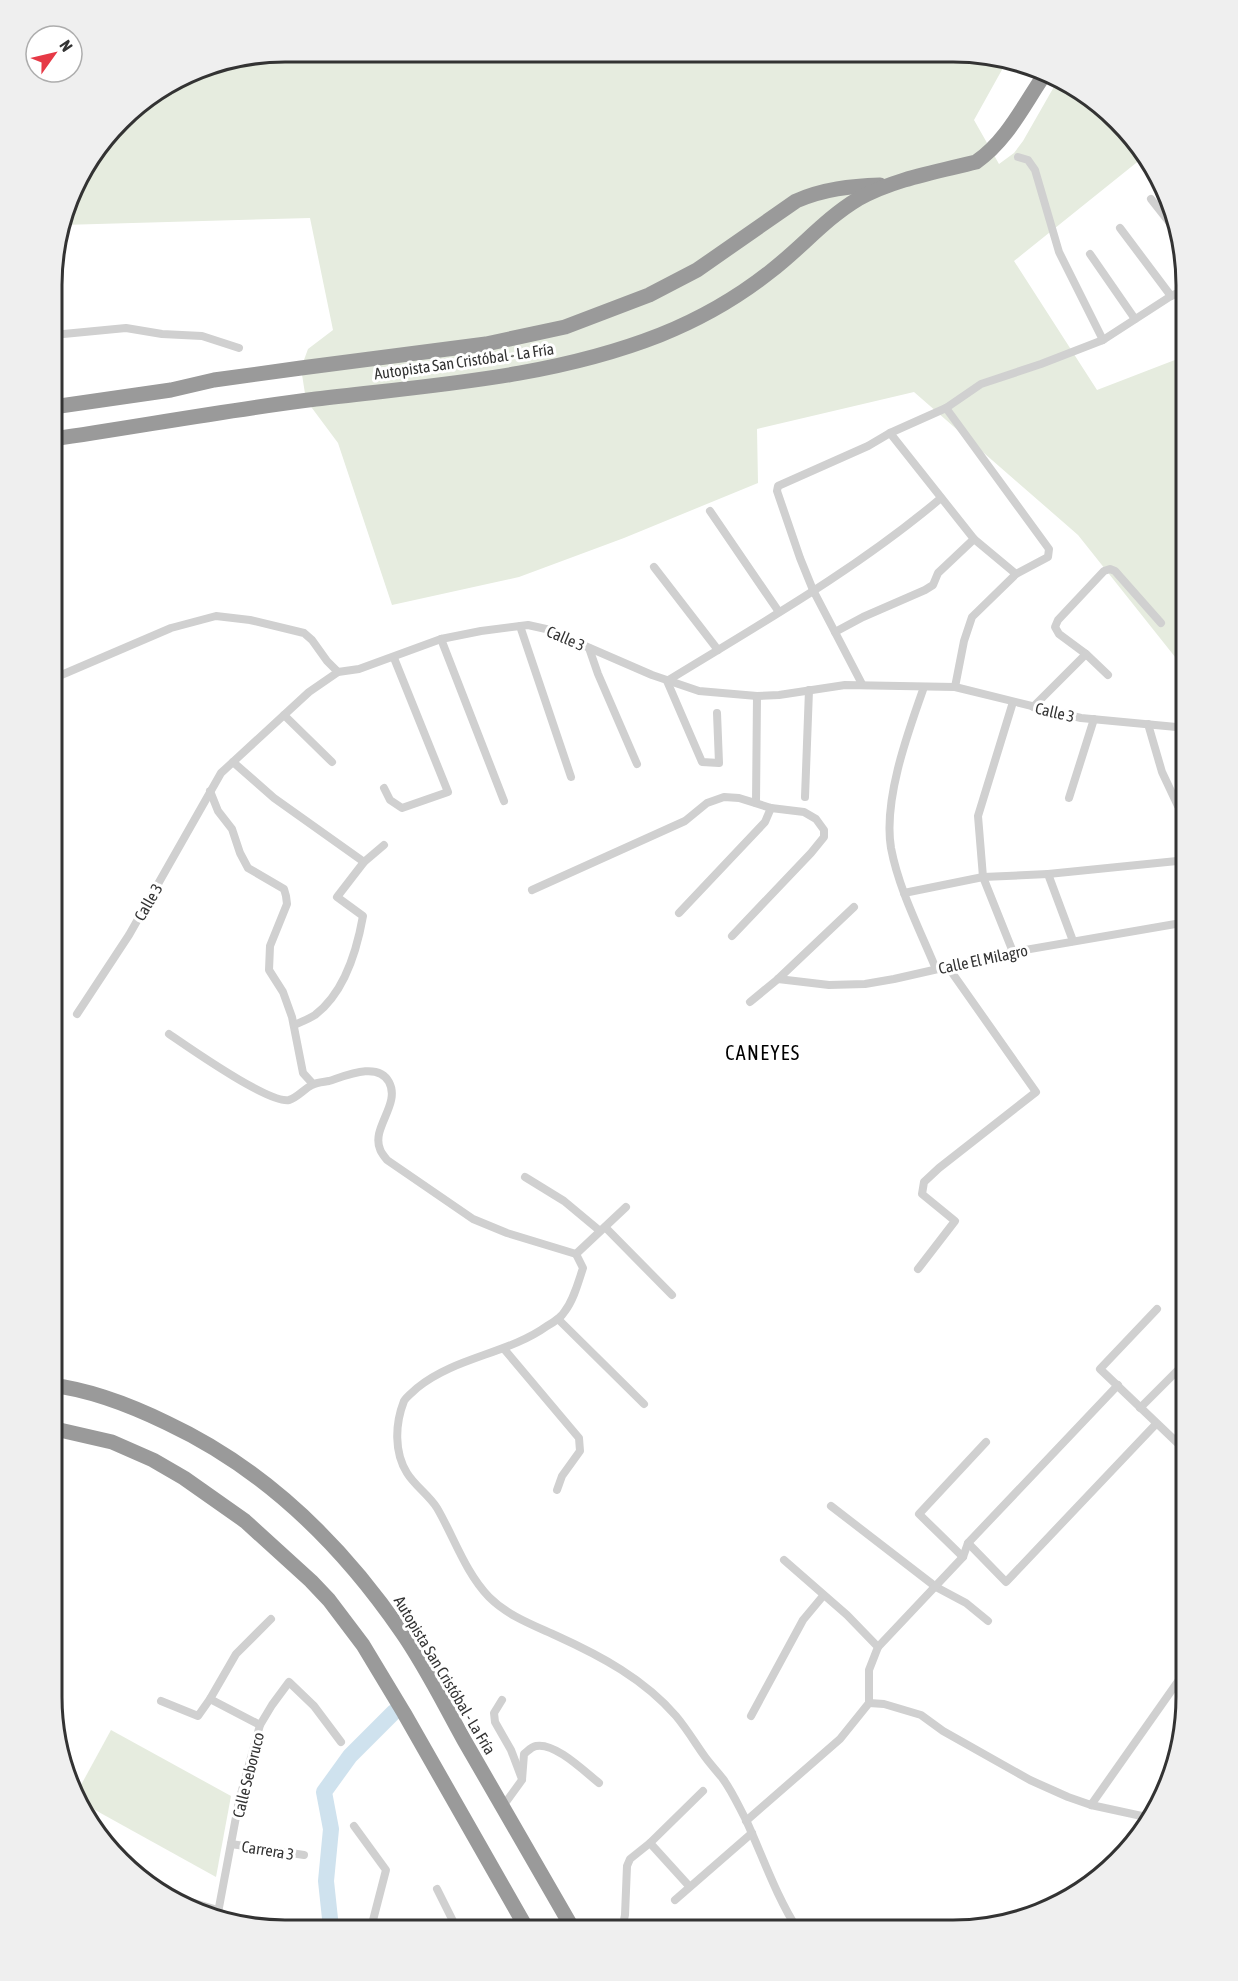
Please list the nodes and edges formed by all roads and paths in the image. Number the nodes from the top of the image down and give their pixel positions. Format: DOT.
graph roads {
  1 [pos="1042,79"];
  2 [pos="1018,157"];
  3 [pos="889,184"];
  4 [pos="1150,199"];
  5 [pos="1167,220"];
  6 [pos="1120,228"];
  7 [pos="1090,254"];
  8 [pos="1177,293"];
  9 [pos="1171,296"];
  10 [pos="1135,319"];
  11 [pos="62,333"];
  12 [pos="1103,340"];
  13 [pos="239,348"];
  14 [pos="62,406"];
  15 [pos="946,408"];
  16 [pos="890,433"];
  17 [pos="62,438"];
  18 [pos="941,498"];
  19 [pos="710,511"];
  20 [pos="974,539"];
  21 [pos="654,567"];
  22 [pos="1016,574"];
  23 [pos="813,590"];
  24 [pos="779,612"];
  25 [pos="1161,623"];
  26 [pos="520,626"];
  27 [pos="835,632"];
  28 [pos="441,639"];
  29 [pos="589,648"];
  30 [pos="718,650"];
  31 [pos="1086,654"];
  32 [pos="394,658"];
  33 [pos="338,672"];
  34 [pos="62,675"];
  35 [pos="1108,675"];
  36 [pos="667,681"];
  37 [pos="862,684"];
  38 [pos="924,687"];
  39 [pos="955,687"];
  40 [pos="809,690"];
  41 [pos="757,696"];
  42 [pos="1013,702"];
  43 [pos="1034,707"];
  44 [pos="717,713"];
  45 [pos="284,716"];
  46 [pos="1094,719"];
  47 [pos="1148,724"];
  48 [pos="1177,727"];
  49 [pos="233,762"];
  50 [pos="332,762"];
  51 [pos="637,764"];
  52 [pos="571,777"];
  53 [pos="384,788"];
  54 [pos="210,791"];
  55 [pos="805,797"];
  56 [pos="1069,798"];
  57 [pos="504,801"];
  58 [pos="756,803"];
  59 [pos="1177,804"];
  60 [pos="771,808"];
  61 [pos="384,845"];
  62 [pos="1177,861"];
  63 [pos="364,862"];
  64 [pos="1048,874"];
  65 [pos="983,877"];
  66 [pos="532,890"];
  67 [pos="904,893"];
  68 [pos="854,907"];
  69 [pos="679,913"];
  70 [pos="1177,924"];
  71 [pos="732,936"];
  72 [pos="1073,941"];
  73 [pos="1013,952"];
  74 [pos="948,967"];
  75 [pos="936,969"];
  76 [pos="778,979"];
  77 [pos="750,1002"];
  78 [pos="77,1014"];
  79 [pos="294,1025"];
  80 [pos="169,1034"];
  81 [pos="313,1084"];
  82 [pos="525,1177"];
  83 [pos="626,1207"];
  84 [pos="602,1229"];
  85 [pos="576,1254"];
  86 [pos="918,1269"];
  87 [pos="672,1295"];
  88 [pos="1157,1309"];
  89 [pos="558,1319"];
  90 [pos="504,1349"];
  91 [pos="1177,1371"];
  92 [pos="1118,1385"];
  93 [pos="62,1387"];
  94 [pos="644,1404"];
  95 [pos="1140,1407"];
  96 [pos="1156,1424"];
  97 [pos="62,1431"];
  98 [pos="986,1442"];
  99 [pos="1177,1443"];
  100 [pos="557,1490"];
  101 [pos="831,1506"];
  102 [pos="968,1543"];
  103 [pos="963,1557"];
  104 [pos="784,1560"];
  105 [pos="936,1587"];
  106 [pos="824,1596"];
  107 [pos="271,1618"];
  108 [pos="988,1621"];
  109 [pos="878,1647"];
  110 [pos="1177,1683"];
  111 [pos="210,1699"];
  112 [pos="501,1700"];
  113 [pos="161,1701"];
  114 [pos="868,1703"];
  115 [pos="751,1716"];
  116 [pos="260,1725"];
  117 [pos="341,1742"];
  118 [pos="522,1780"];
  119 [pos="599,1783"];
  120 [pos="703,1791"];
  121 [pos="1090,1805"];
  122 [pos="502,1806"];
  123 [pos="1142,1816"];
  124 [pos="746,1821"];
  125 [pos="354,1826"];
  126 [pos="752,1833"];
  127 [pos="650,1843"];
  128 [pos="231,1844"];
  129 [pos="304,1855"];
  130 [pos="689,1886"];
  131 [pos="436,1889"];
  132 [pos="675,1900"];
  133 [pos="219,1910"];
  134 [pos="373,1920"];
  135 [pos="453,1920"];
  136 [pos="522,1920"];
  137 [pos="568,1920"];
  138 [pos="624,1920"];
  139 [pos="793,1920"];
  1 -- 3 [label="highway"];
  2 -- 12 [label="street"];
  3 -- 14 [label="highway, Autopista San Cristóbal - La Fría"];
  3 -- 17 [label="highway, Autopista San Cristóbal - La Fría"];
  4 -- 5 [label="street"];
  6 -- 9 [label="street"];
  7 -- 10 [label="street"];
  8 -- 9 [label="street"];
  9 -- 10 [label="street"];
  10 -- 12 [label="street"];
  11 -- 13 [label="street"];
  12 -- 15 [label="street"];
  15 -- 16 [label="street"];
  15 -- 22 [label="street"];
  16 -- 18 [label="street"];
  16 -- 23 [label="street"];
  18 -- 20 [label="street"];
  18 -- 23 [label="street"];
  19 -- 24 [label="street"];
  20 -- 22 [label="street"];
  20 -- 27 [label="street"];
  21 -- 30 [label="street"];
  22 -- 39 [label="street"];
  23 -- 24 [label="street"];
  23 -- 27 [label="street"];
  24 -- 30 [label="street"];
  25 -- 31 [label="street"];
  26 -- 28 [label="street, Calle 3"];
  26 -- 29 [label="street, Calle 3"];
  26 -- 52 [label="street"];
  27 -- 37 [label="street"];
  28 -- 32 [label="street, Calle 3"];
  28 -- 57 [label="street"];
  29 -- 36 [label="street, Calle 3"];
  29 -- 51 [label="street"];
  30 -- 36 [label="street"];
  31 -- 35 [label="street"];
  31 -- 43 [label="street"];
  32 -- 33 [label="street, Calle 3"];
  32 -- 53 [label="street"];
  33 -- 34 [label="street"];
  33 -- 45 [label="street, Calle 3"];
  36 -- 41 [label="street, Calle 3"];
  36 -- 44 [label="street"];
  37 -- 38 [label="street, Calle 3"];
  37 -- 40 [label="street, Calle 3"];
  38 -- 39 [label="street, Calle 3"];
  38 -- 67 [label="street"];
  39 -- 42 [label="street, Calle 3"];
  40 -- 41 [label="street, Calle 3"];
  40 -- 55 [label="street"];
  41 -- 58 [label="street"];
  42 -- 43 [label="street, Calle 3"];
  42 -- 65 [label="street"];
  43 -- 46 [label="street, Calle 3"];
  45 -- 49 [label="street, Calle 3"];
  45 -- 50 [label="street"];
  46 -- 47 [label="street, Calle 3"];
  46 -- 56 [label="street"];
  47 -- 48 [label="street, Calle 3"];
  47 -- 59 [label="street"];
  49 -- 54 [label="street, Calle 3"];
  49 -- 63 [label="street"];
  54 -- 78 [label="street, Calle 3"];
  54 -- 79 [label="street"];
  58 -- 60 [label="street"];
  58 -- 66 [label="street"];
  60 -- 69 [label="street"];
  60 -- 71 [label="street"];
  61 -- 63 [label="street"];
  62 -- 64 [label="street"];
  63 -- 79 [label="street"];
  64 -- 65 [label="street"];
  64 -- 72 [label="street"];
  65 -- 67 [label="street"];
  65 -- 73 [label="street"];
  67 -- 75 [label="street"];
  68 -- 76 [label="street"];
  70 -- 72 [label="street, Calle El Milagro"];
  72 -- 73 [label="street, Calle El Milagro"];
  73 -- 74 [label="street, Calle El Milagro"];
  74 -- 75 [label="street, Calle El Milagro"];
  74 -- 86 [label="street"];
  75 -- 76 [label="street, Calle El Milagro"];
  76 -- 77 [label="street"];
  79 -- 81 [label="street"];
  80 -- 81 [label="street"];
  81 -- 85 [label="street"];
  82 -- 84 [label="street"];
  83 -- 84 [label="street"];
  84 -- 85 [label="street"];
  84 -- 87 [label="street"];
  85 -- 89 [label="street"];
  88 -- 92 [label="street"];
  89 -- 90 [label="street"];
  89 -- 94 [label="street"];
  90 -- 100 [label="street"];
  90 -- 124 [label="street"];
  91 -- 95 [label="street"];
  92 -- 95 [label="street"];
  92 -- 102 [label="street"];
  93 -- 122 [label="highway, Autopista San Cristóbal - La Fría"];
  95 -- 96 [label="street"];
  96 -- 99 [label="street"];
  96 -- 102 [label="street"];
  97 -- 136 [label="highway"];
  98 -- 103 [label="street"];
  101 -- 105 [label="street"];
  102 -- 103 [label="street"];
  103 -- 105 [label="street"];
  104 -- 106 [label="street"];
  105 -- 108 [label="street"];
  105 -- 109 [label="street"];
  106 -- 109 [label="street"];
  106 -- 115 [label="street"];
  107 -- 111 [label="street"];
  109 -- 114 [label="street"];
  110 -- 121 [label="street"];
  111 -- 113 [label="street"];
  111 -- 116 [label="street"];
  112 -- 118 [label="street"];
  114 -- 121 [label="street"];
  114 -- 124 [label="street"];
  116 -- 117 [label="street, Calle Seboruco"];
  116 -- 128 [label="street, Calle Seboruco"];
  118 -- 119 [label="street"];
  118 -- 122 [label="street"];
  120 -- 127 [label="street"];
  121 -- 123 [label="street"];
  122 -- 137 [label="highway, Autopista San Cristóbal - La Fría"];
  124 -- 126 [label="street"];
  125 -- 134 [label="street"];
  126 -- 130 [label="street"];
  126 -- 139 [label="street"];
  127 -- 130 [label="street"];
  127 -- 138 [label="street"];
  128 -- 129 [label="street, Carrera 3"];
  128 -- 133 [label="street, Calle Seboruco"];
  130 -- 132 [label="street"];
  131 -- 135 [label="street"];
}
